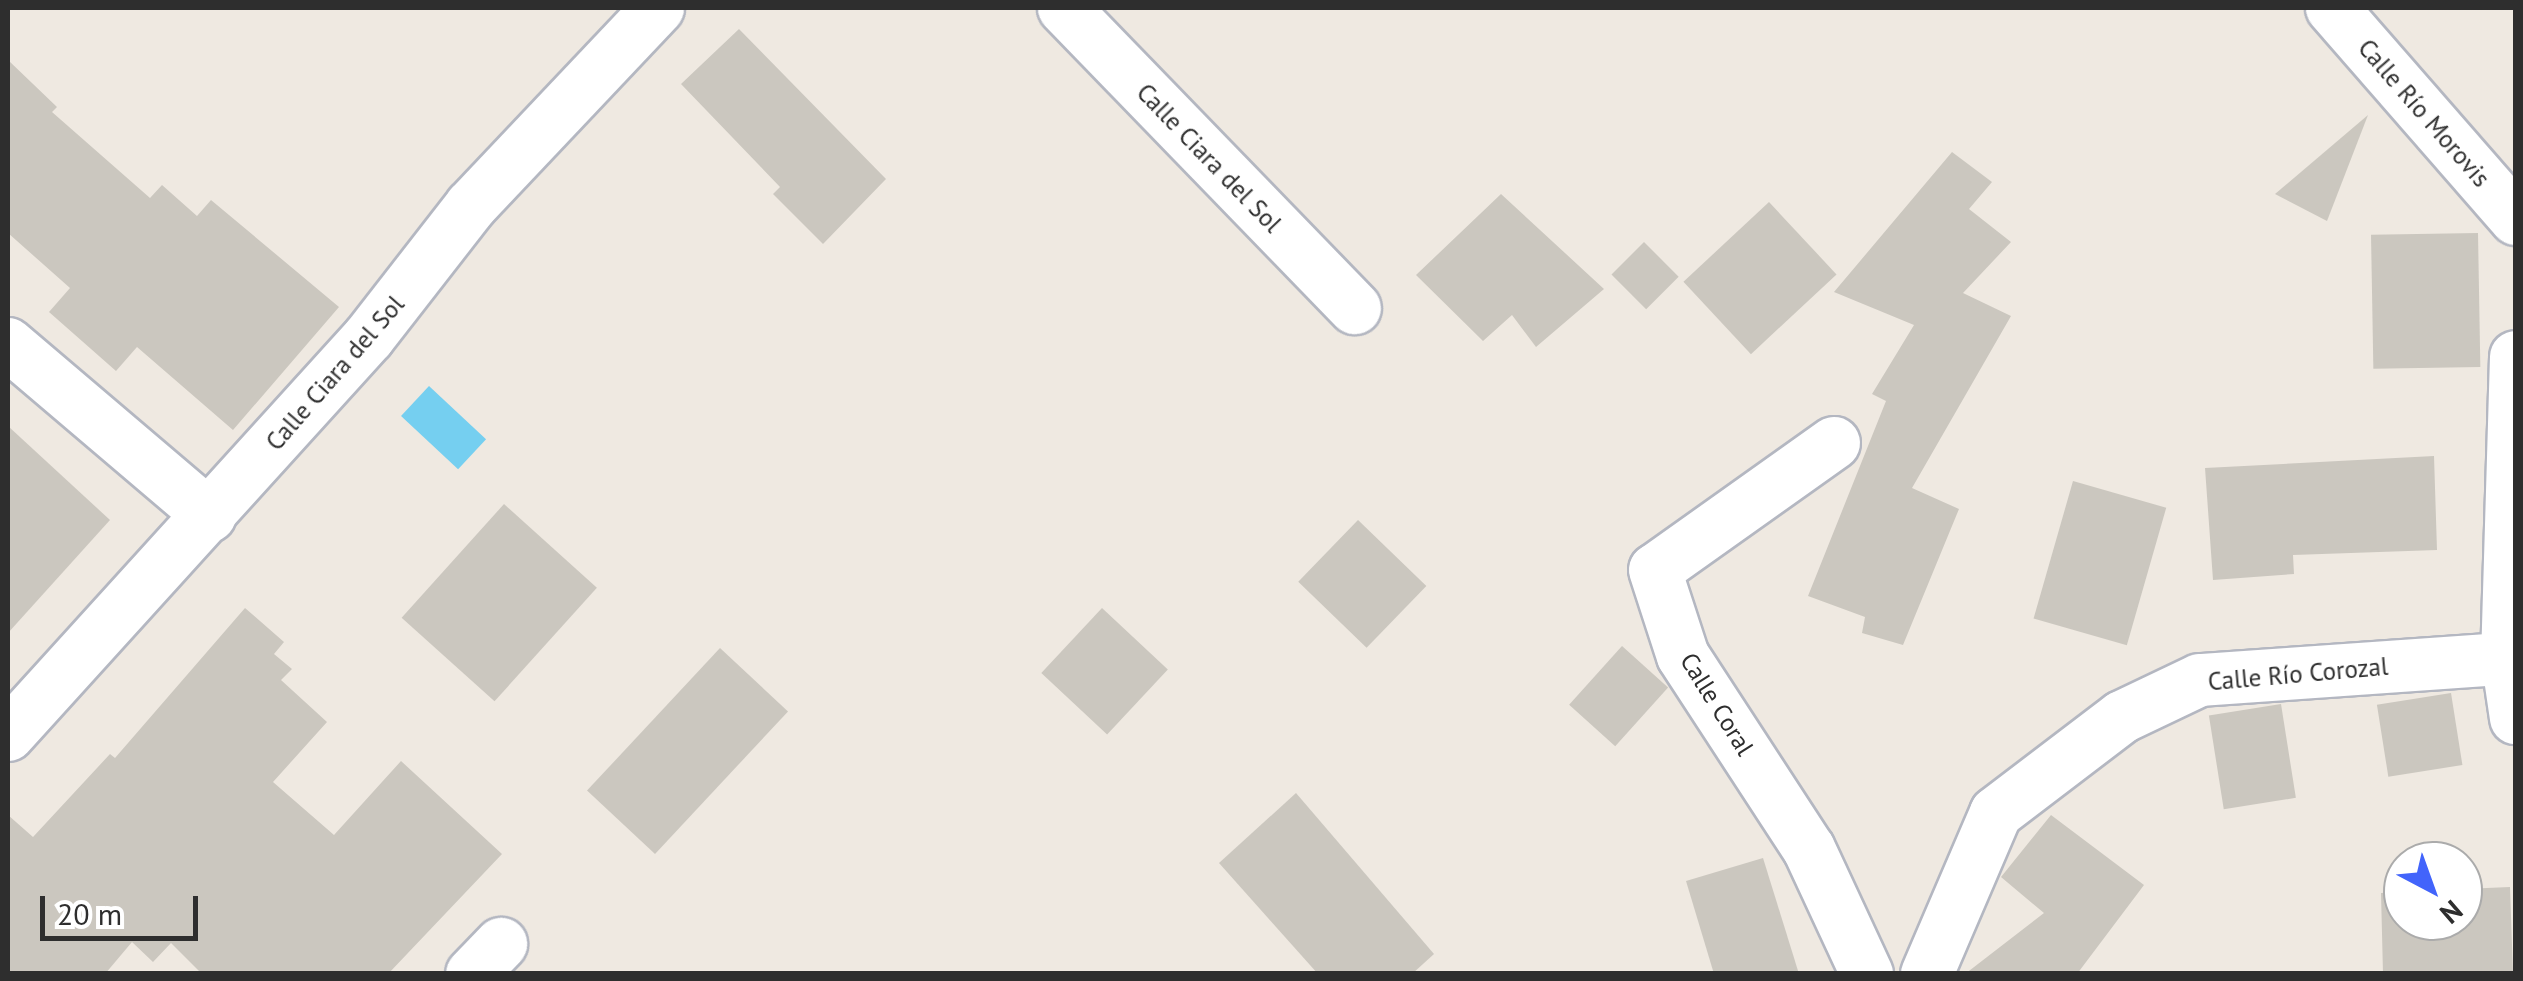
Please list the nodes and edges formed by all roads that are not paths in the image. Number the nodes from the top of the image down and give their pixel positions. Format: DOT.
graph roads {
  1 [pos="658,8"];
  2 [pos="1064,8"];
  3 [pos="2332,8"];
  4 [pos="2516,219"];
  5 [pos="1355,308"];
  6 [pos="8,344"];
  7 [pos="2516,357"];
  8 [pos="1834,443"];
  9 [pos="210,516"];
  10 [pos="2511,658"];
  11 [pos="2516,718"];
  12 [pos="8,736"];
  13 [pos="1866,974"];
  14 [pos="1927,974"];
  1 -- 9 [label="street, Calle Ciara del Sol"];
  2 -- 5 [label="street, Calle Ciara del Sol"];
  3 -- 4 [label="street, Calle Río Morovis"];
  6 -- 9 [label="street"];
  7 -- 10 [label="street"];
  8 -- 13 [label="street, Calle Coral"];
  9 -- 12 [label="street, Calle Ciara del Sol"];
  10 -- 11 [label="street"];
  10 -- 14 [label="street, Calle Río Corozal"];
}
